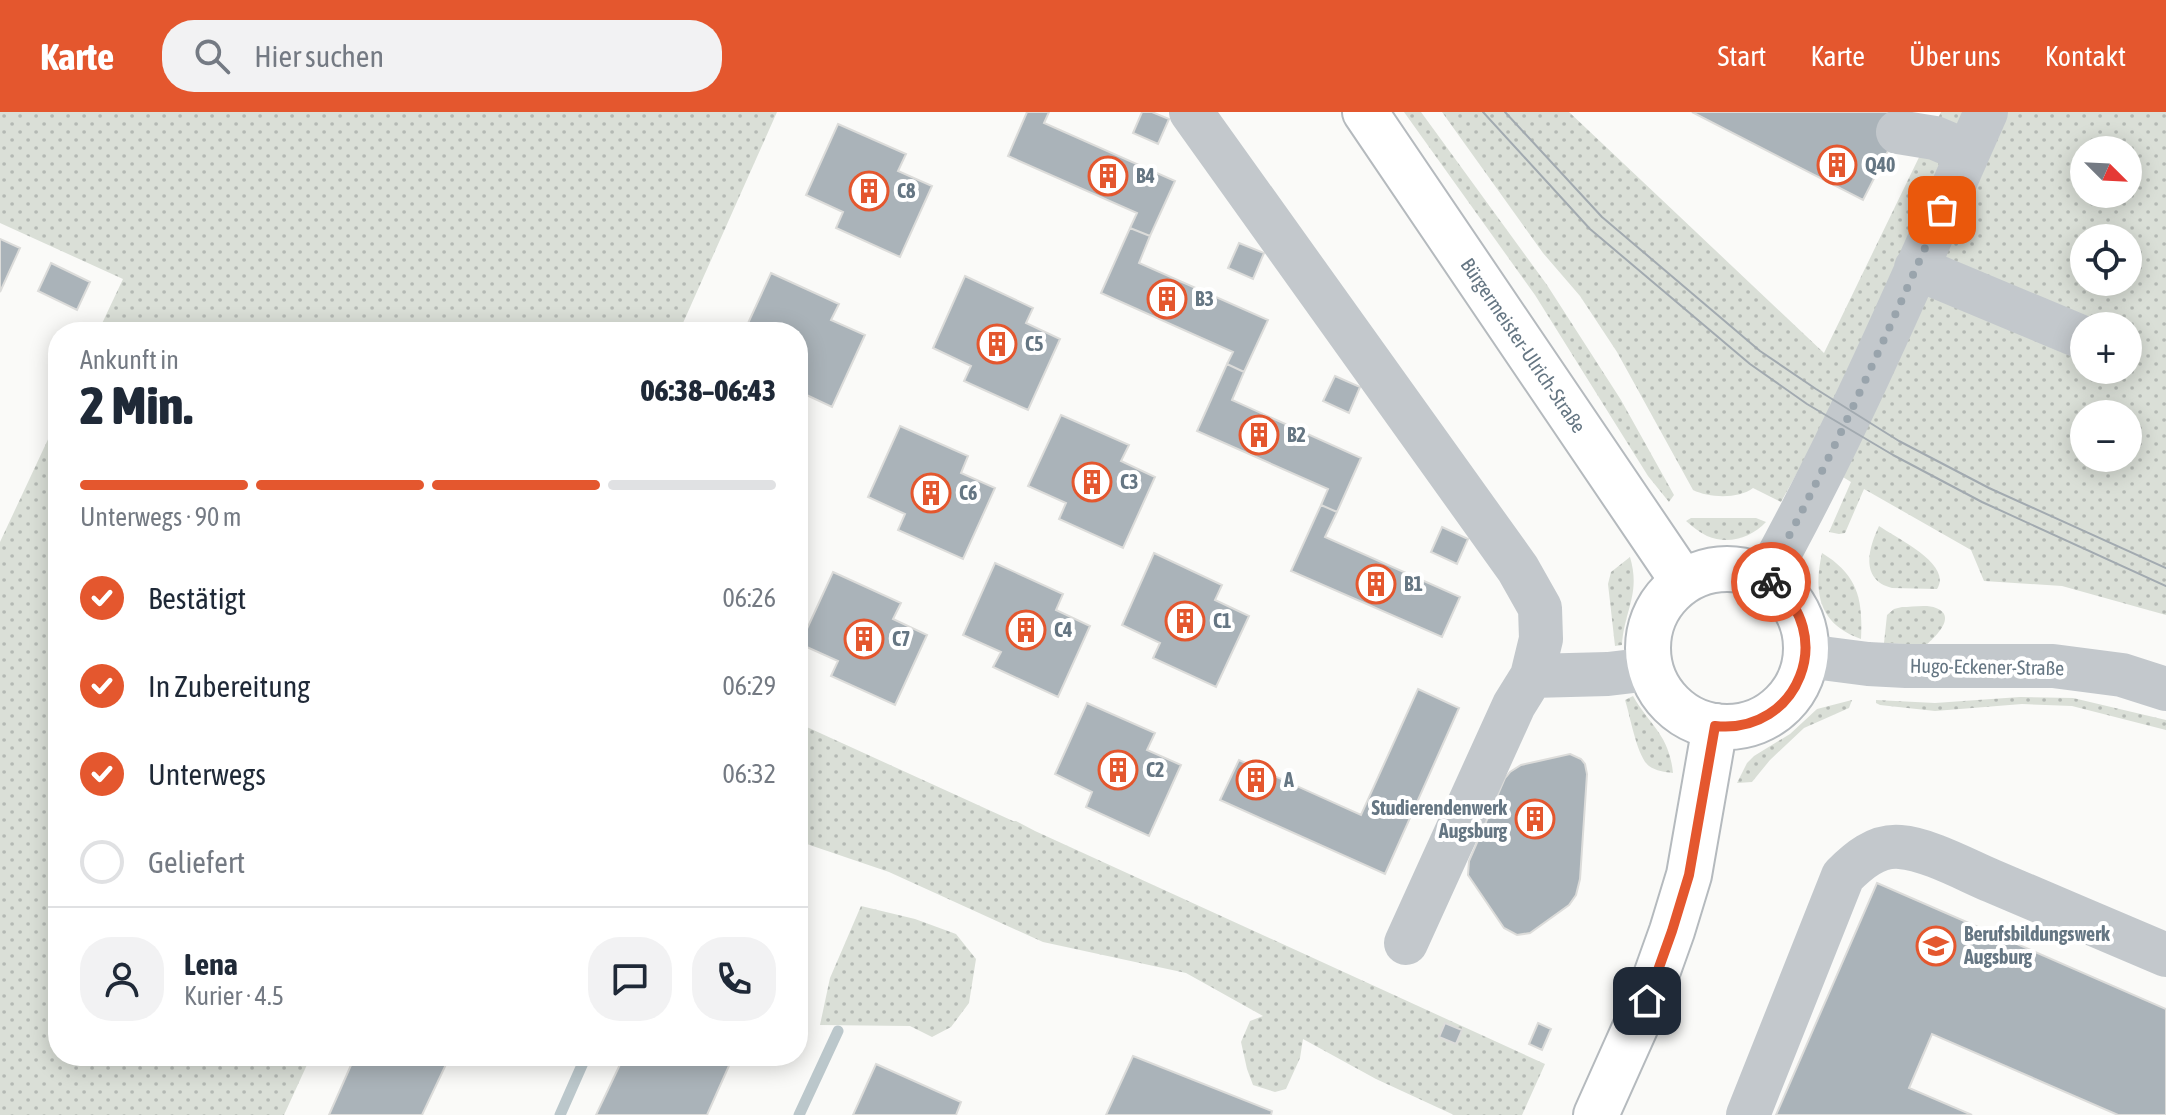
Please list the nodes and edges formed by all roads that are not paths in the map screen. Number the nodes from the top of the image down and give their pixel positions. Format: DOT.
graph roads {
  1 [pos="1191,112"];
  2 [pos="1365,112"];
  3 [pos="1903,122"];
  4 [pos="1976,133"];
  5 [pos="1916,268"];
  6 [pos="2070,332"];
  7 [pos="1682,580"];
  8 [pos="1765,580"];
  9 [pos="1806,656"];
  10 [pos="1650,669"];
  11 [pos="1532,676"];
  12 [pos="2166,689"];
  13 [pos="1715,726"];
  14 [pos="1406,943"];
  15 [pos="2166,955"];
  16 [pos="1596,1115"];
  17 [pos="1748,1115"];
  1 -- 11 [label="street"];
  2 -- 7 [label="main road, Bürgermeister-Ulrich-Straße"];
  3 -- 4 [label="street"];
  4 -- 5 [label="street"];
  5 -- 6 [label="street"];
  5 -- 8 [label="street"];
  7 -- 8 [label="main road"];
  7 -- 10 [label="main road"];
  8 -- 9 [label="main road"];
  9 -- 12 [label="street, Hugo-Eckener-Straße"];
  9 -- 13 [label="main road"];
  10 -- 11 [label="street"];
  10 -- 13 [label="main road"];
  11 -- 14 [label="street"];
  13 -- 16 [label="main road"];
  15 -- 17 [label="street"];
}
